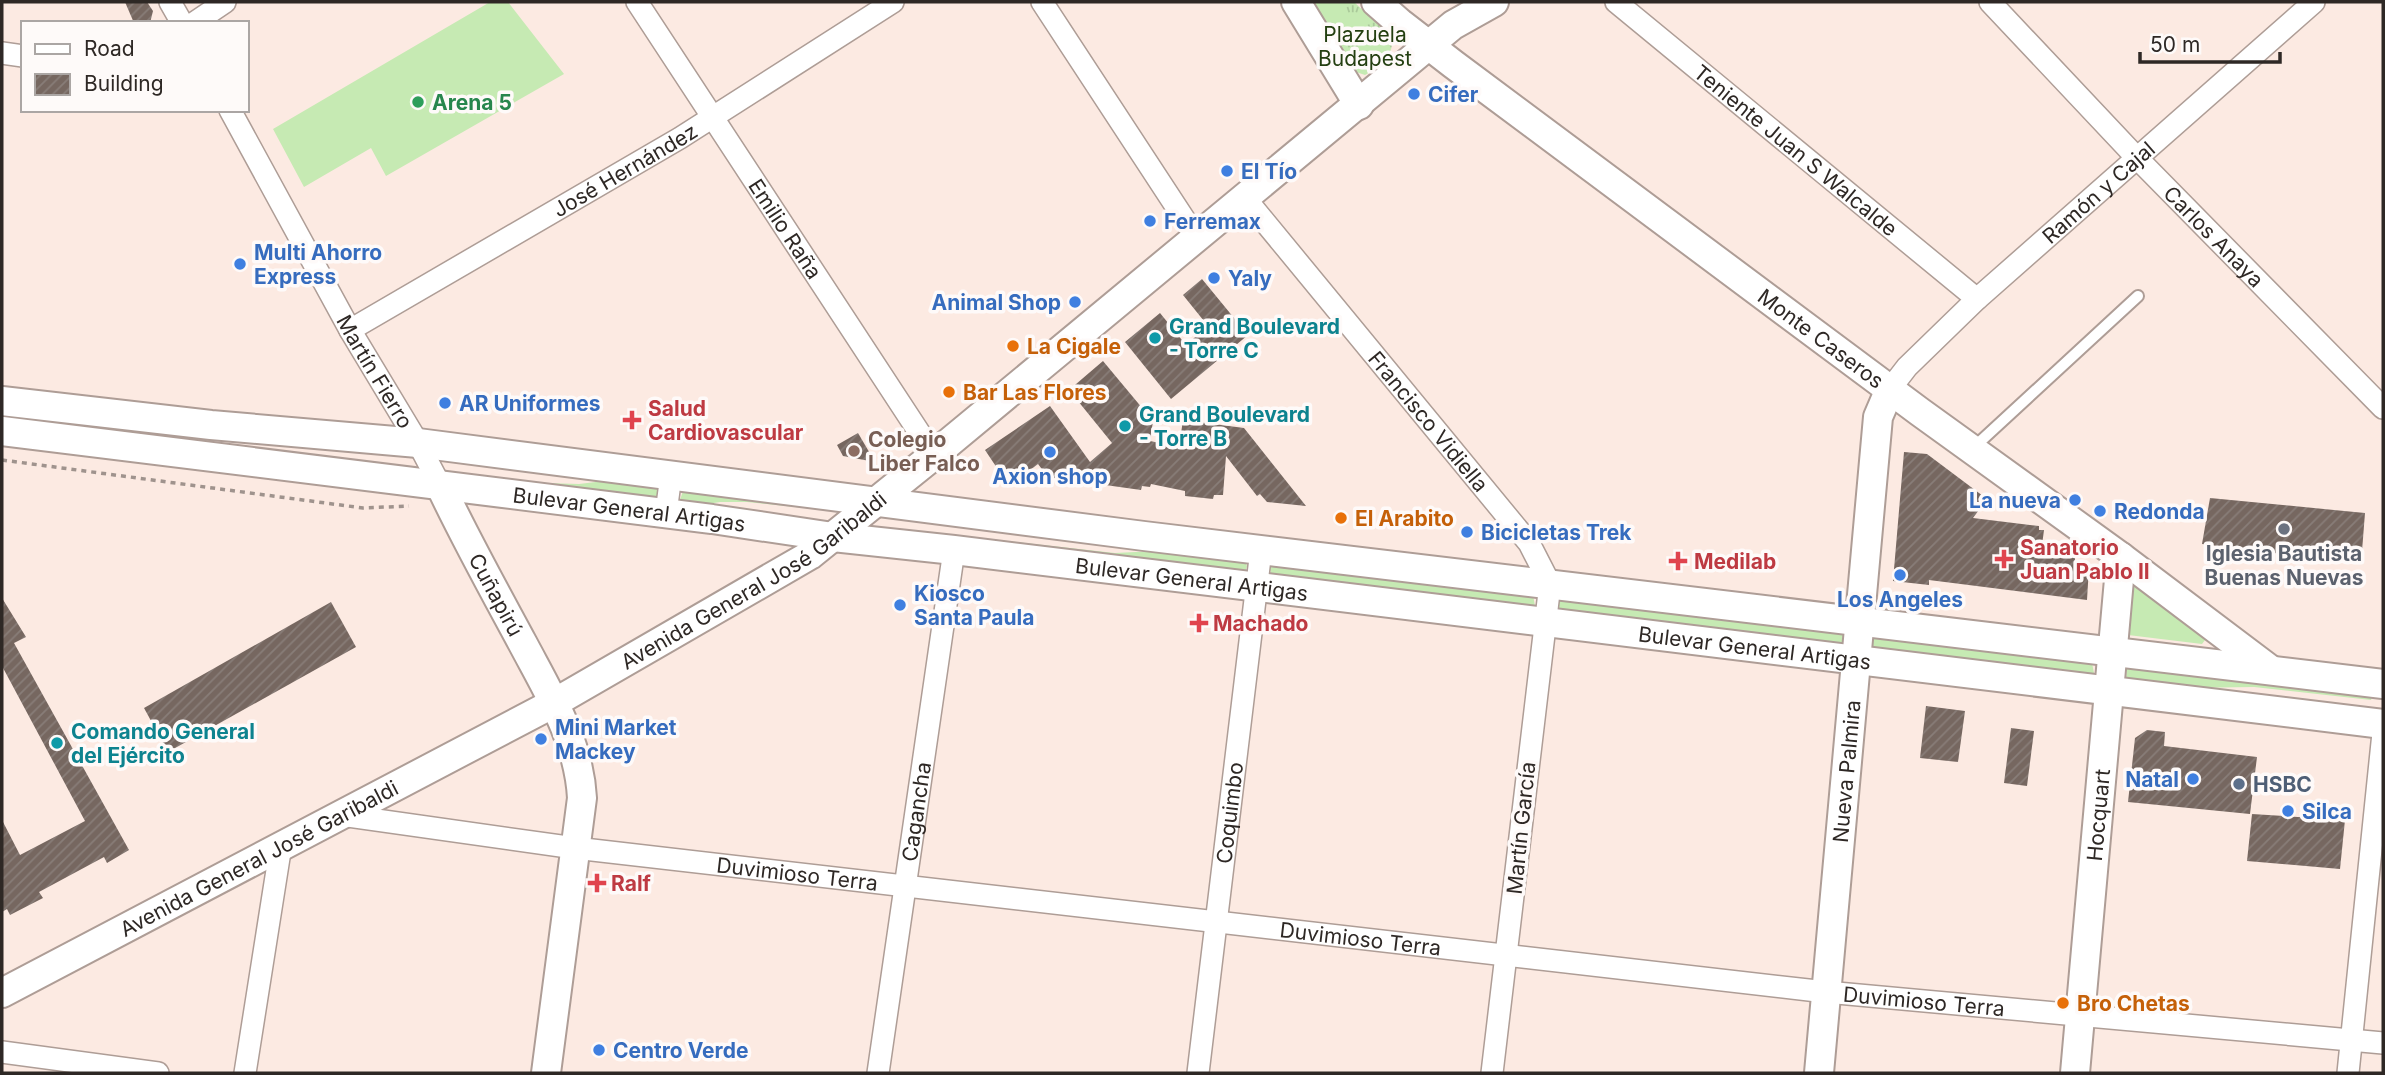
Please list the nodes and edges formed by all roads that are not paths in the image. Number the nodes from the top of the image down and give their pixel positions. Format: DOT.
graph roads {
  1 [pos="170,2"];
  2 [pos="225,2"];
  3 [pos="637,2"];
  4 [pos="893,2"];
  5 [pos="1042,2"];
  6 [pos="1296,2"];
  7 [pos="1376,2"];
  8 [pos="1494,2"];
  9 [pos="1616,2"];
  10 [pos="1990,2"];
  11 [pos="2314,2"];
  12 [pos="181,21"];
  13 [pos="197,21"];
  14 [pos="1429,46"];
  15 [pos="2,53"];
  16 [pos="21,56"];
  17 [pos="1359,105"];
  18 [pos="231,112"];
  19 [pos="711,118"];
  20 [pos="2137,158"];
  21 [pos="1245,198"];
  22 [pos="1196,237"];
  23 [pos="2138,296"];
  24 [pos="1976,299"];
  25 [pos="351,330"];
  26 [pos="1890,389"];
  27 [pos="2,401"];
  28 [pos="2383,408"];
  29 [pos="2,431"];
  30 [pos="418,443"];
  31 [pos="1972,449"];
  32 [pos="934,455"];
  33 [pos="595,464"];
  34 [pos="671,475"];
  35 [pos="440,486"];
  36 [pos="877,502"];
  37 [pos="666,513"];
  38 [pos="712,519"];
  39 [pos="1144,536"];
  40 [pos="833,537"];
  41 [pos="954,550"];
  42 [pos="1261,550"];
  43 [pos="2121,557"];
  44 [pos="1549,584"];
  45 [pos="1257,587"];
  46 [pos="1860,620"];
  47 [pos="1544,623"];
  48 [pos="2112,650"];
  49 [pos="1856,661"];
  50 [pos="2270,670"];
  51 [pos="2383,684"];
  52 [pos="2108,691"];
  53 [pos="2383,695"];
  54 [pos="554,703"];
  55 [pos="2234,707"];
  56 [pos="2383,724"];
  57 [pos="2383,733"];
  58 [pos="341,815"];
  59 [pos="2377,844"];
  60 [pos="281,845"];
  61 [pos="575,848"];
  62 [pos="904,885"];
  63 [pos="1217,922"];
  64 [pos="1507,956"];
  65 [pos="1826,992"];
  66 [pos="2,993"];
  67 [pos="2081,1015"];
  68 [pos="2351,1040"];
  69 [pos="2383,1043"];
  70 [pos="2,1052"];
  71 [pos="158,1073"];
  72 [pos="245,1073"];
  73 [pos="546,1073"];
  74 [pos="878,1073"];
  75 [pos="1198,1073"];
  76 [pos="1492,1073"];
  77 [pos="1819,1073"];
  78 [pos="2075,1073"];
  79 [pos="2348,1073"];
  1 -- 12 [label="street"];
  2 -- 13 [label="street"];
  3 -- 19 [label="street, Emilio Raña"];
  4 -- 19 [label="street, José Hernández"];
  5 -- 22 [label="street"];
  6 -- 17 [label="main road"];
  7 -- 14 [label="main road, Monte Caseros"];
  8 -- 14 [label="main road, Avenida General José Garibaldi"];
  9 -- 24 [label="street, Teniente Juan S Walcalde"];
  10 -- 20 [label="street, Carlos Anaya"];
  11 -- 20 [label="street, Ramón y Cajal"];
  14 -- 17 [label="main road, Avenida General José Garibaldi"];
  14 -- 26 [label="main road, Monte Caseros"];
  15 -- 16 [label="street"];
  17 -- 21 [label="main road, Avenida General José Garibaldi"];
  18 -- 25 [label="street, Martín Fierro"];
  19 -- 25 [label="street, José Hernández"];
  19 -- 32 [label="street, Emilio Raña"];
  20 -- 24 [label="street, Ramón y Cajal"];
  20 -- 28 [label="street, Carlos Anaya"];
  21 -- 22 [label="main road, Avenida General José Garibaldi"];
  21 -- 44 [label="street, Francisco Vidiella"];
  22 -- 32 [label="main road, Avenida General José Garibaldi"];
  23 -- 31 [label="lane"];
  24 -- 26 [label="street, Ramón y Cajal"];
  25 -- 30 [label="street, Martín Fierro"];
  26 -- 31 [label="main road, Monte Caseros"];
  26 -- 46 [label="main road, Nueva Palmira"];
  27 -- 30 [label="main road, Bulevar General Artigas"];
  29 -- 35 [label="main road, Bulevar General Artigas"];
  30 -- 33 [label="main road, Bulevar General Artigas"];
  30 -- 35 [label="street, Martín Fierro"];
  31 -- 43 [label="main road, Monte Caseros"];
  32 -- 36 [label="main road, Avenida General José Garibaldi"];
  33 -- 34 [label="main road, Bulevar General Artigas"];
  33 -- 35 [label="main road"];
  34 -- 36 [label="main road, Bulevar General Artigas"];
  34 -- 37 [label="street"];
  35 -- 37 [label="main road, Bulevar General Artigas"];
  35 -- 54 [label="main road, Cuñapirú"];
  36 -- 38 [label="main road"];
  36 -- 39 [label="main road, Bulevar General Artigas"];
  36 -- 40 [label="main road, Avenida General José Garibaldi"];
  37 -- 38 [label="main road, Bulevar General Artigas"];
  38 -- 40 [label="main road, Bulevar General Artigas"];
  39 -- 40 [label="main road"];
  39 -- 42 [label="main road, Bulevar General Artigas"];
  40 -- 41 [label="main road, Bulevar General Artigas"];
  40 -- 54 [label="main road, Avenida General José Garibaldi"];
  41 -- 45 [label="main road, Bulevar General Artigas"];
  41 -- 62 [label="street, Cagancha"];
  42 -- 44 [label="main road, Bulevar General Artigas"];
  42 -- 45 [label="street, Coquimbo"];
  43 -- 48 [label="main road, Hocquart"];
  43 -- 50 [label="main road, Monte Caseros"];
  44 -- 46 [label="main road, Bulevar General Artigas"];
  44 -- 47 [label="street, Martín García"];
  45 -- 47 [label="main road, Bulevar General Artigas"];
  45 -- 63 [label="street, Coquimbo"];
  46 -- 48 [label="main road, Bulevar General Artigas"];
  46 -- 49 [label="main road, Nueva Palmira"];
  47 -- 49 [label="main road, Bulevar General Artigas"];
  47 -- 64 [label="street, Martín García"];
  48 -- 50 [label="main road, Bulevar General Artigas"];
  48 -- 52 [label="main road, Hocquart"];
  49 -- 52 [label="main road, Bulevar General Artigas"];
  49 -- 65 [label="main road, Nueva Palmira"];
  50 -- 51 [label="main road, Bulevar General Artigas"];
  52 -- 55 [label="main road, Bulevar General Artigas"];
  52 -- 67 [label="main road, Hocquart"];
  53 -- 55 [label="main road"];
  54 -- 58 [label="main road, Avenida General José Garibaldi"];
  54 -- 61 [label="main road, Cuñapirú"];
  55 -- 56 [label="main road, Bulevar General Artigas"];
  57 -- 59 [label="street"];
  58 -- 60 [label="main road, Avenida General José Garibaldi"];
  58 -- 61 [label="street, Duvimioso Terra"];
  59 -- 68 [label="street"];
  60 -- 66 [label="main road, Avenida General José Garibaldi"];
  60 -- 72 [label="street"];
  61 -- 62 [label="street, Duvimioso Terra"];
  61 -- 73 [label="main road, Cuñapirú"];
  62 -- 63 [label="street, Duvimioso Terra"];
  62 -- 74 [label="street, Cagancha"];
  63 -- 64 [label="street, Duvimioso Terra"];
  63 -- 75 [label="street, Coquimbo"];
  64 -- 65 [label="street, Duvimioso Terra"];
  64 -- 76 [label="street, Martín García"];
  65 -- 67 [label="street, Duvimioso Terra"];
  65 -- 77 [label="main road, Nueva Palmira"];
  67 -- 68 [label="street, Duvimioso Terra"];
  67 -- 78 [label="main road, Hocquart"];
  68 -- 69 [label="street, Duvimioso Terra"];
  68 -- 79 [label="street"];
  70 -- 71 [label="street"];
}
